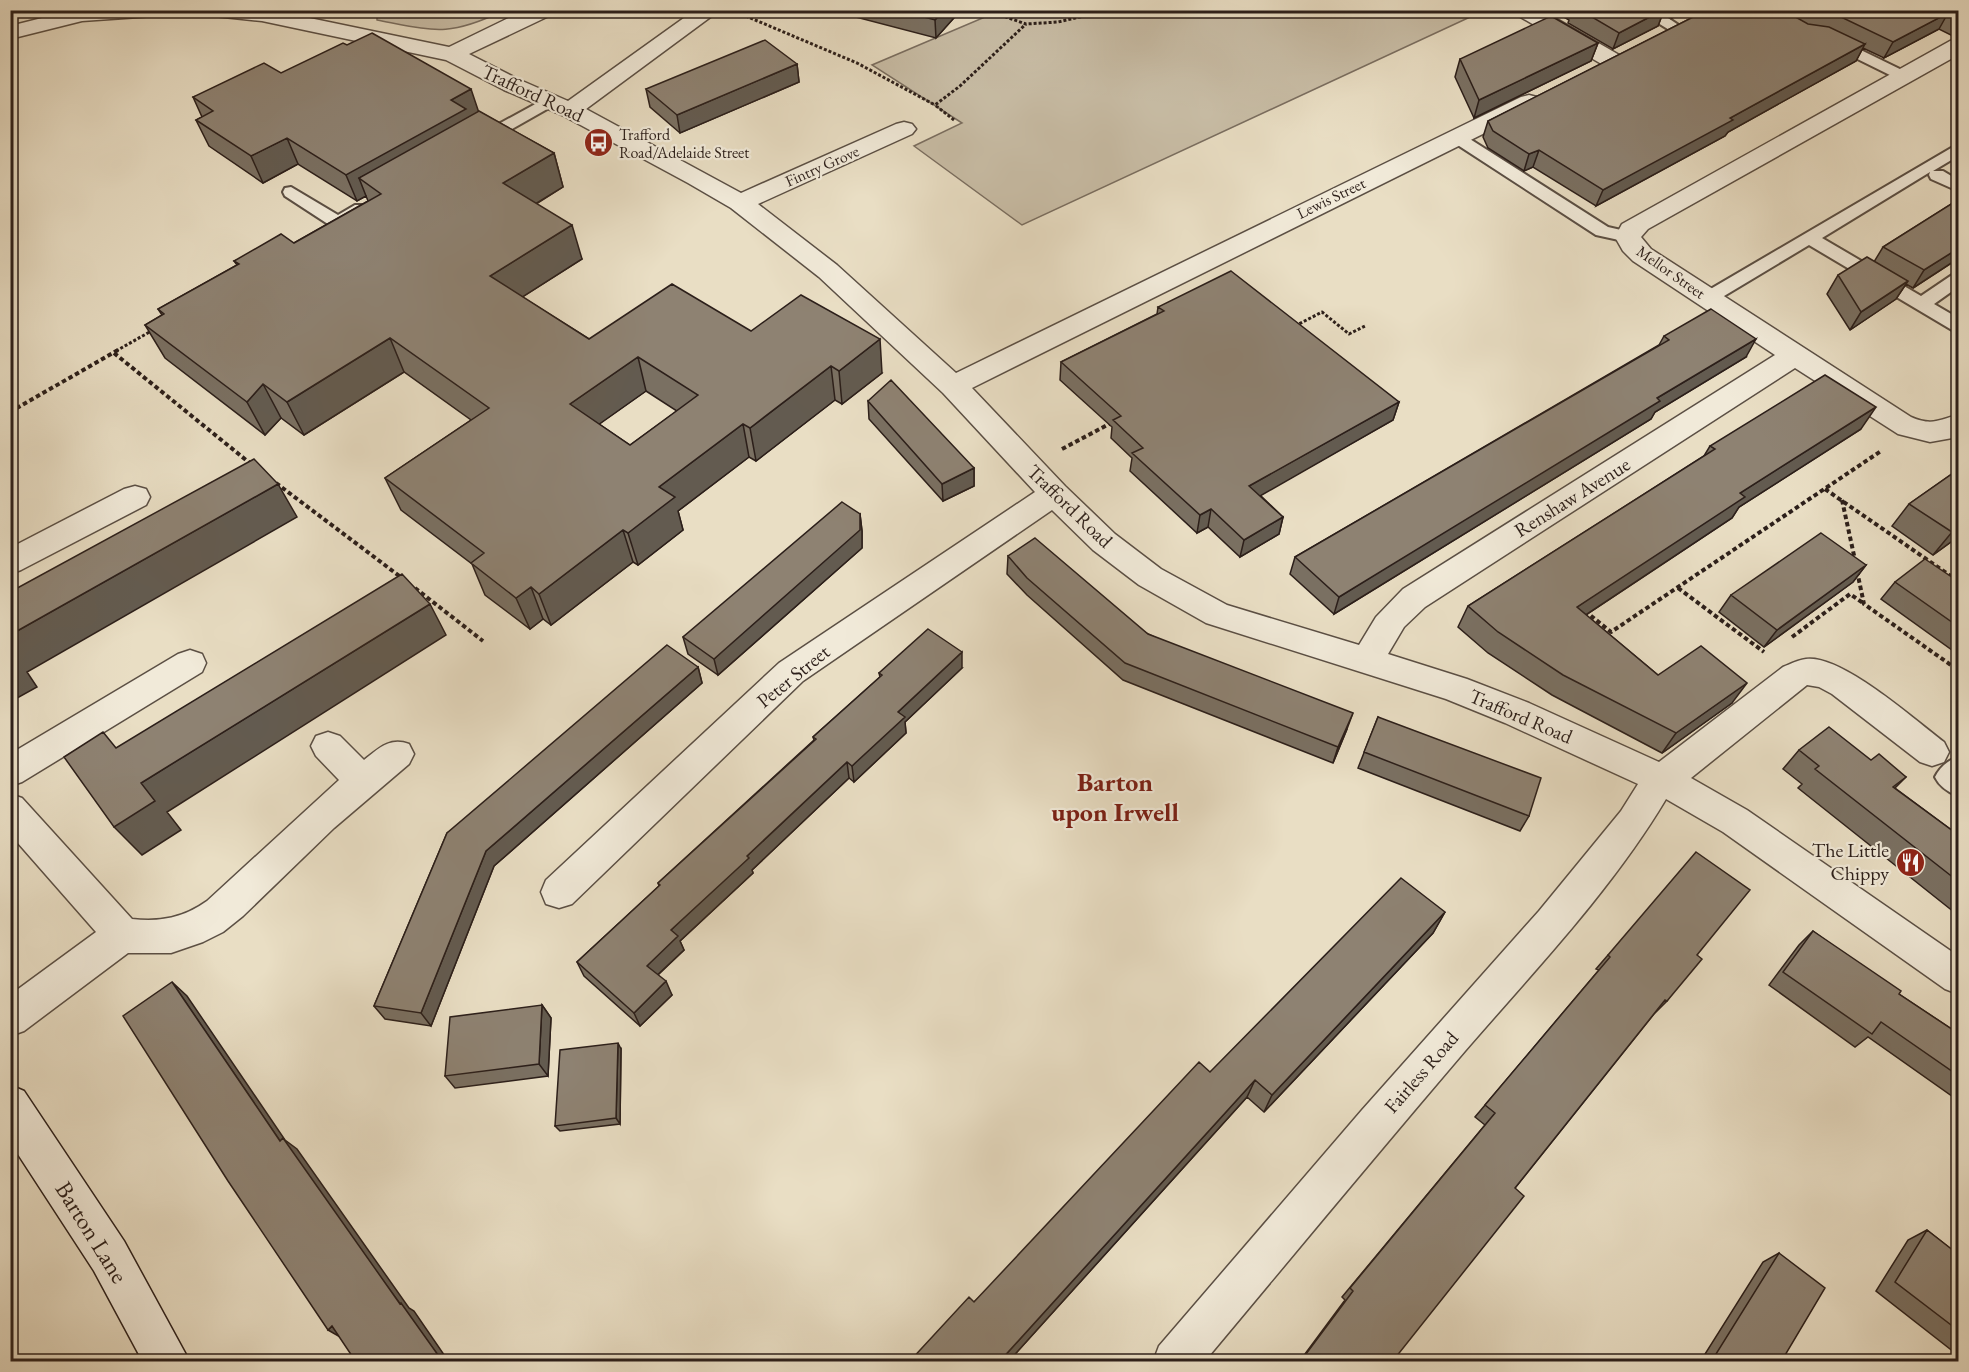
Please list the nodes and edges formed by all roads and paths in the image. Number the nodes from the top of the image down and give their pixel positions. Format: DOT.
graph roads {
  1 [pos="154,10"];
  2 [pos="214,10"];
  3 [pos="543,10"];
  4 [pos="710,10"];
  5 [pos="986,10"];
  6 [pos="1110,10"];
  7 [pos="1525,10"];
  8 [pos="1644,10"];
  9 [pos="736,12"];
  10 [pos="82,13"];
  11 [pos="265,13"];
  12 [pos="1026,24"];
  13 [pos="10,33"];
  14 [pos="1815,36"];
  15 [pos="1644,44"];
  16 [pos="1959,46"];
  17 [pos="452,54"];
  18 [pos="1903,76"];
  19 [pos="1551,91"];
  20 [pos="560,105"];
  21 [pos="935,105"];
  22 [pos="954,120"];
  23 [pos="904,129"];
  24 [pos="1456,137"];
  25 [pos="469,147"];
  26 [pos="1959,149"];
  27 [pos="1937,175"];
  28 [pos="1959,186"];
  29 [pos="291,192"];
  30 [pos="378,199"];
  31 [pos="740,203"];
  32 [pos="1628,237"];
  33 [pos="1810,238"];
  34 [pos="1959,279"];
  35 [pos="1708,298"];
  36 [pos="1921,304"];
  37 [pos="1365,326"];
  38 [pos="1959,326"];
  39 [pos="155,329"];
  40 [pos="1290,329"];
  41 [pos="114,353"];
  42 [pos="1796,354"];
  43 [pos="953,386"];
  44 [pos="10,412"];
  45 [pos="1123,417"];
  46 [pos="1956,426"];
  47 [pos="1913,430"];
  48 [pos="1029,467"];
  49 [pos="256,468"];
  50 [pos="275,482"];
  51 [pos="1825,489"];
  52 [pos="1054,494"];
  53 [pos="135,497"];
  54 [pos="1842,500"];
  55 [pos="10,562"];
  56 [pos="1959,581"];
  57 [pos="1678,588"];
  58 [pos="1864,604"];
  59 [pos="1584,609"];
  60 [pos="483,641"];
  61 [pos="1767,655"];
  62 [pos="1369,660"];
  63 [pos="191,664"];
  64 [pos="1959,670"];
  65 [pos="1795,676"];
  66 [pos="328,746"];
  67 [pos="396,754"];
  68 [pos="1945,760"];
  69 [pos="10,772"];
  70 [pos="1660,778"];
  71 [pos="362,781"];
  72 [pos="1959,786"];
  73 [pos="10,809"];
  74 [pos="559,892"];
  75 [pos="122,935"];
  76 [pos="1959,977"];
  77 [pos="10,1018"];
  78 [pos="10,1105"];
  79 [pos="168,1362"];
  80 [pos="1175,1362"];
  1 -- 10 [label="street"];
  2 -- 11 [label="street, Trafford Road"];
  3 -- 17 [label="street"];
  4 -- 20 [label="street"];
  5 -- 12 [label="path"];
  6 -- 12 [label="path"];
  7 -- 15 [label="street"];
  8 -- 15 [label="lane"];
  9 -- 21 [label="path"];
  10 -- 13 [label="street"];
  11 -- 17 [label="street, Trafford Road"];
  12 -- 21 [label="path"];
  14 -- 18 [label="lane"];
  16 -- 18 [label="street, Mellor Street"];
  17 -- 20 [label="street, Trafford Road"];
  18 -- 32 [label="street, Mellor Street"];
  19 -- 24 [label="street, Lewis Street"];
  20 -- 25 [label="lane"];
  20 -- 31 [label="street, Trafford Road"];
  21 -- 22 [label="path"];
  23 -- 31 [label="street, Fintry Grove"];
  24 -- 32 [label="lane"];
  24 -- 43 [label="street, Lewis Street"];
  26 -- 33 [label="lane"];
  27 -- 28 [label="lane"];
  29 -- 30 [label="lane"];
  31 -- 43 [label="street, Trafford Road"];
  32 -- 35 [label="street, Mellor Street"];
  33 -- 35 [label="lane"];
  33 -- 36 [label="lane"];
  34 -- 36 [label="lane"];
  35 -- 42 [label="street, Mellor Street"];
  36 -- 38 [label="lane"];
  37 -- 40 [label="path"];
  39 -- 41 [label="path"];
  41 -- 44 [label="path"];
  41 -- 49 [label="path"];
  42 -- 47 [label="street, Mellor Street"];
  42 -- 62 [label="street, Renshaw Avenue"];
  43 -- 48 [label="street, Trafford Road"];
  45 -- 48 [label="path"];
  46 -- 47 [label="street, Mellor Street"];
  47 -- 51 [label="path"];
  48 -- 52 [label="street, Trafford Road"];
  50 -- 60 [label="path"];
  51 -- 54 [label="path"];
  51 -- 57 [label="path"];
  52 -- 62 [label="street, Trafford Road"];
  52 -- 74 [label="street, Peter Street"];
  53 -- 55 [label="street"];
  54 -- 56 [label="path"];
  54 -- 58 [label="path"];
  57 -- 59 [label="path"];
  57 -- 61 [label="path"];
  58 -- 61 [label="path"];
  58 -- 64 [label="path"];
  61 -- 65 [label="path"];
  62 -- 70 [label="street, Trafford Road"];
  63 -- 69 [label="street"];
  65 -- 68 [label="street"];
  65 -- 70 [label="street"];
  66 -- 71 [label="street"];
  67 -- 71 [label="street"];
  68 -- 72 [label="lane"];
  70 -- 76 [label="street, Trafford Road"];
  70 -- 80 [label="street, Fairless Road"];
  71 -- 75 [label="street"];
  73 -- 75 [label="street"];
  75 -- 77 [label="street"];
  78 -- 79 [label="street, Barton Lane"];
}
